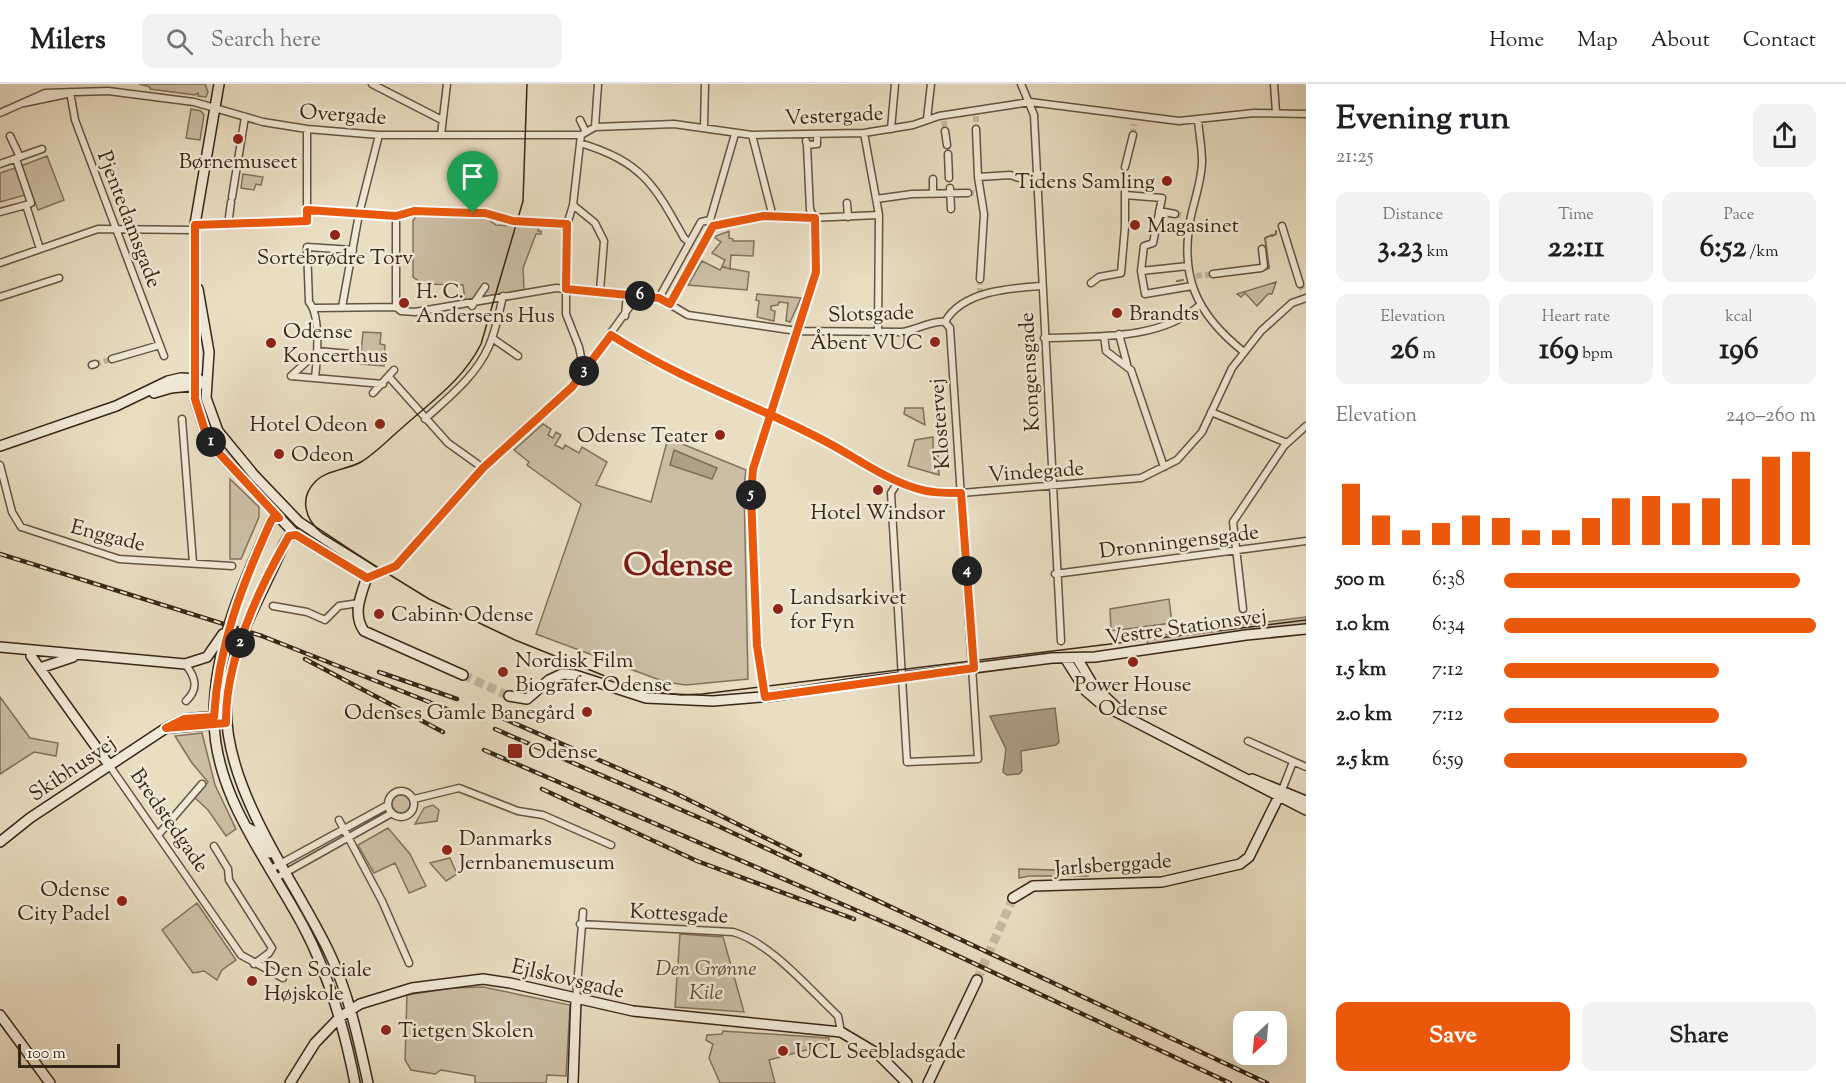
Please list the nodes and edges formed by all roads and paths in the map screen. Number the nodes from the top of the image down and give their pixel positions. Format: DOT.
graph roads {
  1 [pos="121,84"];
  2 [pos="219,84"];
  3 [pos="372,84"];
  4 [pos="447,84"];
  5 [pos="597,84"];
  6 [pos="705,84"];
  7 [pos="895,84"];
  8 [pos="931,84"];
  9 [pos="1021,84"];
  10 [pos="1274,84"];
  11 [pos="121,92"];
  12 [pos="70,93"];
  13 [pos="1030,102"];
  14 [pos="1306,105"];
  15 [pos="215,108"];
  16 [pos="1276,112"];
  17 [pos="0,113"];
  18 [pos="1305,114"];
  19 [pos="1135,116"];
  20 [pos="245,117"];
  21 [pos="927,119"];
  22 [pos="442,120"];
  23 [pos="580,120"];
  24 [pos="1198,120"];
  25 [pos="1134,124"];
  26 [pos="595,127"];
  27 [pos="704,127"];
  28 [pos="307,129"];
  29 [pos="891,129"];
  30 [pos="976,129"];
  31 [pos="945,131"];
  32 [pos="583,133"];
  33 [pos="864,133"];
  34 [pos="735,134"];
  35 [pos="380,135"];
  36 [pos="441,135"];
  37 [pos="752,135"];
  38 [pos="806,135"];
  39 [pos="817,135"];
  40 [pos="1133,135"];
  41 [pos="10,136"];
  42 [pos="580,143"];
  43 [pos="807,145"];
  44 [pos="947,145"];
  45 [pos="42,149"];
  46 [pos="948,154"];
  47 [pos="18,158"];
  48 [pos="0,164"];
  49 [pos="1125,167"];
  50 [pos="978,177"];
  51 [pos="1125,177"];
  52 [pos="949,178"];
  53 [pos="1019,178"];
  54 [pos="933,179"];
  55 [pos="950,191"];
  56 [pos="974,193"];
  57 [pos="933,194"];
  58 [pos="1125,195"];
  59 [pos="876,199"];
  60 [pos="847,203"];
  61 [pos="26,204"];
  62 [pos="573,205"];
  63 [pos="951,209"];
  64 [pos="307,210"];
  65 [pos="1159,211"];
  66 [pos="0,212"];
  67 [pos="359,214"];
  68 [pos="1175,214"];
  69 [pos="879,215"];
  70 [pos="396,216"];
  71 [pos="773,217"];
  72 [pos="847,217"];
  73 [pos="815,218"];
  74 [pos="712,223"];
  75 [pos="228,225"];
  76 [pos="567,226"];
  77 [pos="1282,226"];
  78 [pos="195,227"];
  79 [pos="116,228"];
  80 [pos="689,242"];
  81 [pos="40,249"];
  82 [pos="1262,249"];
  83 [pos="353,250"];
  84 [pos="0,263"];
  85 [pos="1188,266"];
  86 [pos="1141,271"];
  87 [pos="1213,274"];
  88 [pos="195,275"];
  89 [pos="59,278"];
  90 [pos="980,279"];
  91 [pos="1091,283"];
  92 [pos="1300,284"];
  93 [pos="1041,286"];
  94 [pos="1192,286"];
  95 [pos="485,287"];
  96 [pos="566,289"];
  97 [pos="600,291"];
  98 [pos="627,294"];
  99 [pos="503,296"];
  100 [pos="638,296"];
  101 [pos="1305,296"];
  102 [pos="0,297"];
  103 [pos="659,298"];
  104 [pos="474,304"];
  105 [pos="670,304"];
  106 [pos="1200,305"];
  107 [pos="342,307"];
  108 [pos="396,307"];
  109 [pos="315,308"];
  110 [pos="625,317"];
  111 [pos="945,322"];
  112 [pos="1155,327"];
  113 [pos="797,331"];
  114 [pos="878,331"];
  115 [pos="1119,334"];
  116 [pos="611,335"];
  117 [pos="1156,335"];
  118 [pos="1102,336"];
  119 [pos="492,338"];
  120 [pos="1044,338"];
  121 [pos="159,345"];
  122 [pos="317,351"];
  123 [pos="1244,352"];
  124 [pos="362,355"];
  125 [pos="164,356"];
  126 [pos="518,356"];
  127 [pos="112,359"];
  128 [pos="1127,364"];
  129 [pos="394,370"];
  130 [pos="584,372"];
  131 [pos="389,377"];
  132 [pos="315,378"];
  133 [pos="199,383"];
  134 [pos="383,384"];
  135 [pos="373,393"];
  136 [pos="1211,412"];
  137 [pos="769,414"];
  138 [pos="182,419"];
  139 [pos="425,419"];
  140 [pos="1306,426"];
  141 [pos="1287,442"];
  142 [pos="0,446"];
  143 [pos="0,465"];
  144 [pos="1164,467"];
  145 [pos="483,468"];
  146 [pos="898,482"];
  147 [pos="1052,487"];
  148 [pos="961,493"];
  149 [pos="283,506"];
  150 [pos="283,521"];
  151 [pos="296,535"];
  152 [pos="1306,541"];
  153 [pos="338,549"];
  154 [pos="1235,550"];
  155 [pos="194,562"];
  156 [pos="232,566"];
  157 [pos="376,573"];
  158 [pos="1056,574"];
  159 [pos="269,576"];
  160 [pos="367,578"];
  161 [pos="359,603"];
  162 [pos="273,606"];
  163 [pos="1243,609"];
  164 [pos="230,618"];
  165 [pos="1306,629"];
  166 [pos="1061,641"];
  167 [pos="0,648"];
  168 [pos="47,650"];
  169 [pos="33,652"];
  170 [pos="93,656"];
  171 [pos="1071,658"];
  172 [pos="185,664"];
  173 [pos="44,666"];
  174 [pos="974,668"];
  175 [pos="463,675"];
  176 [pos="903,677"];
  177 [pos="509,696"];
  178 [pos="765,697"];
  179 [pos="186,701"];
  180 [pos="214,720"];
  181 [pos="226,720"];
  182 [pos="1248,741"];
  183 [pos="1293,762"];
  184 [pos="109,765"];
  185 [pos="1306,767"];
  186 [pos="201,784"];
  187 [pos="1280,794"];
  188 [pos="414,800"];
  189 [pos="1306,801"];
  190 [pos="388,805"];
  191 [pos="1306,810"];
  192 [pos="392,813"];
  193 [pos="339,820"];
  194 [pos="344,830"];
  195 [pos="159,834"];
  196 [pos="348,839"];
  197 [pos="0,842"];
  198 [pos="611,845"];
  199 [pos="214,846"];
  200 [pos="276,866"];
  201 [pos="287,872"];
  202 [pos="276,878"];
  203 [pos="1013,898"];
  204 [pos="583,912"];
  205 [pos="580,924"];
  206 [pos="409,963"];
  207 [pos="254,964"];
  208 [pos="283,978"];
  209 [pos="977,980"];
  210 [pos="576,999"];
  211 [pos="351,1009"];
  212 [pos="0,1015"];
  213 [pos="340,1017"];
  214 [pos="841,1032"];
  215 [pos="50,1083"];
  216 [pos="290,1083"];
  217 [pos="356,1083"];
  218 [pos="368,1083"];
  219 [pos="573,1083"];
  220 [pos="907,1083"];
  221 [pos="928,1083"];
  1 -- 11 [label="street"];
  2 -- 15 [label="street"];
  3 -- 22 [label="street"];
  4 -- 22 [label="street"];
  5 -- 26 [label="street"];
  6 -- 27 [label="street"];
  7 -- 29 [label="street"];
  8 -- 21 [label="street"];
  9 -- 13 [label="street, Kongensgade"];
  10 -- 16 [label="street"];
  11 -- 12 [label="street, Overgade"];
  11 -- 15 [label="street, Overgade"];
  12 -- 17 [label="street, Overgade"];
  12 -- 79 [label="street, Pjentedamsgade"];
  13 -- 19 [label="street, Vestergade"];
  13 -- 21 [label="street, Vestergade"];
  13 -- 93 [label="street, Kongensgade"];
  14 -- 18 [label="street"];
  15 -- 20 [label="street, Overgade"];
  15 -- 78 [label="street"];
  16 -- 18 [label="street, Vestergade"];
  16 -- 24 [label="street, Vestergade"];
  19 -- 24 [label="street, Vestergade"];
  19 -- 25 [label="street"];
  20 -- 28 [label="street, Overgade"];
  20 -- 75 [label="street"];
  21 -- 29 [label="street, Vestergade"];
  22 -- 36 [label="street"];
  23 -- 32 [label="street"];
  24 -- 85 [label="street"];
  26 -- 27 [label="street, Vestergade"];
  26 -- 32 [label="street, Vestergade"];
  27 -- 34 [label="street, Vestergade"];
  28 -- 35 [label="street, Overgade"];
  28 -- 64 [label="street"];
  29 -- 33 [label="street, Vestergade"];
  30 -- 50 [label="street"];
  31 -- 44 [label="street"];
  32 -- 36 [label="street, Overgade"];
  32 -- 42 [label="street"];
  33 -- 39 [label="street, Vestergade"];
  33 -- 59 [label="street"];
  34 -- 37 [label="street, Vestergade"];
  34 -- 74 [label="street"];
  35 -- 36 [label="street, Overgade"];
  35 -- 67 [label="street"];
  37 -- 38 [label="street, Vestergade"];
  37 -- 71 [label="street"];
  38 -- 39 [label="street, Vestergade"];
  38 -- 43 [label="street"];
  39 -- 43 [label="street"];
  40 -- 49 [label="street"];
  41 -- 47 [label="street"];
  42 -- 62 [label="street"];
  42 -- 80 [label="street"];
  43 -- 73 [label="street"];
  45 -- 47 [label="street"];
  46 -- 52 [label="street"];
  47 -- 48 [label="street"];
  47 -- 61 [label="street"];
  50 -- 53 [label="street"];
  50 -- 56 [label="street"];
  51 -- 58 [label="street"];
  54 -- 57 [label="street"];
  55 -- 56 [label="street"];
  55 -- 57 [label="street"];
  55 -- 63 [label="street"];
  56 -- 90 [label="street"];
  57 -- 59 [label="street"];
  58 -- 65 [label="street"];
  58 -- 91 [label="street"];
  59 -- 69 [label="street"];
  60 -- 72 [label="street"];
  61 -- 66 [label="street"];
  61 -- 81 [label="street"];
  62 -- 76 [label="street"];
  62 -- 97 [label="street"];
  64 -- 67 [label="street"];
  64 -- 75 [label="street"];
  65 -- 68 [label="street"];
  65 -- 86 [label="street"];
  67 -- 70 [label="street"];
  67 -- 83 [label="street"];
  69 -- 72 [label="street"];
  69 -- 114 [label="street"];
  70 -- 76 [label="street"];
  70 -- 108 [label="street"];
  71 -- 73 [label="street"];
  71 -- 74 [label="street"];
  72 -- 73 [label="street"];
  73 -- 113 [label="street"];
  74 -- 80 [label="street"];
  74 -- 105 [label="street"];
  75 -- 78 [label="street"];
  76 -- 96 [label="street"];
  77 -- 92 [label="street"];
  78 -- 79 [label="street"];
  78 -- 88 [label="street"];
  79 -- 81 [label="street"];
  79 -- 121 [label="street, Pjentedamsgade"];
  80 -- 103 [label="street"];
  81 -- 84 [label="street"];
  82 -- 87 [label="street"];
  83 -- 107 [label="street"];
  83 -- 109 [label="street"];
  85 -- 86 [label="street"];
  85 -- 94 [label="street"];
  86 -- 94 [label="street"];
  88 -- 133 [label="street"];
  88 -- 133 [label="street"];
  89 -- 102 [label="street"];
  93 -- 111 [label="street, Slotsgade"];
  93 -- 120 [label="street, Kongensgade"];
  94 -- 106 [label="street"];
  95 -- 104 [label="street"];
  96 -- 97 [label="street"];
  96 -- 99 [label="street"];
  96 -- 130 [label="street"];
  97 -- 98 [label="street"];
  98 -- 100 [label="street"];
  98 -- 110 [label="street"];
  99 -- 104 [label="street"];
  99 -- 119 [label="street"];
  100 -- 103 [label="street"];
  100 -- 110 [label="street"];
  101 -- 123 [label="street, Vindegade"];
  103 -- 105 [label="street, Slotsgade"];
  104 -- 108 [label="street"];
  105 -- 113 [label="street, Slotsgade"];
  106 -- 112 [label="street"];
  106 -- 123 [label="street"];
  107 -- 108 [label="street"];
  107 -- 109 [label="street"];
  109 -- 122 [label="street"];
  110 -- 116 [label="street"];
  111 -- 114 [label="street, Slotsgade"];
  111 -- 148 [label="street, Klostervej"];
  112 -- 115 [label="street"];
  112 -- 117 [label="street"];
  113 -- 114 [label="street, Slotsgade"];
  113 -- 137 [label="street"];
  115 -- 118 [label="street"];
  115 -- 128 [label="street"];
  116 -- 130 [label="street"];
  116 -- 137 [label="street, Vindegade"];
  118 -- 120 [label="street"];
  118 -- 128 [label="street"];
  119 -- 126 [label="street"];
  119 -- 139 [label="street"];
  120 -- 147 [label="street, Kongensgade"];
  121 -- 125 [label="street, Pjentedamsgade"];
  121 -- 127 [label="street"];
  122 -- 124 [label="street"];
  122 -- 132 [label="street"];
  122 -- 132 [label="street"];
  123 -- 136 [label="street, Vindegade"];
  128 -- 144 [label="street"];
  129 -- 131 [label="street"];
  130 -- 145 [label="street"];
  131 -- 134 [label="street"];
  131 -- 139 [label="street"];
  132 -- 134 [label="street"];
  133 -- 142 [label="street"];
  133 -- 149 [label="street"];
  133 -- 150 [label="street"];
  134 -- 135 [label="street"];
  136 -- 141 [label="street"];
  136 -- 144 [label="street, Vindegade"];
  137 -- 146 [label="street, Vindegade"];
  137 -- 178 [label="street"];
  138 -- 155 [label="street"];
  139 -- 145 [label="street"];
  140 -- 141 [label="street"];
  141 -- 154 [label="street"];
  143 -- 155 [label="street, Enggade"];
  144 -- 147 [label="street, Vindegade"];
  145 -- 157 [label="street"];
  146 -- 148 [label="street, Vindegade"];
  146 -- 176 [label="street"];
  147 -- 148 [label="street, Vindegade"];
  147 -- 158 [label="street, Kongensgade"];
  148 -- 174 [label="street, Klostervej"];
  149 -- 150 [label="street"];
  149 -- 153 [label="street"];
  150 -- 151 [label="street"];
  150 -- 153 [label="street"];
  150 -- 159 [label="street"];
  150 -- 164 [label="street"];
  151 -- 159 [label="street"];
  151 -- 160 [label="street"];
  152 -- 154 [label="street, Dronningensgade"];
  153 -- 157 [label="street"];
  154 -- 158 [label="street, Dronningensgade"];
  154 -- 163 [label="street"];
  155 -- 156 [label="street, Enggade"];
  157 -- 160 [label="street"];
  158 -- 166 [label="street, Kongensgade"];
  159 -- 181 [label="street"];
  160 -- 161 [label="street"];
  161 -- 162 [label="street"];
  161 -- 175 [label="street"];
  164 -- 172 [label="street"];
  164 -- 180 [label="street"];
  165 -- 171 [label="street, Vestre Stationsvej"];
  167 -- 169 [label="street"];
  168 -- 169 [label="street"];
  168 -- 170 [label="street"];
  168 -- 173 [label="street, Bredstedgade"];
  169 -- 173 [label="street, Bredstedgade"];
  170 -- 172 [label="street"];
  170 -- 173 [label="street"];
  171 -- 174 [label="street, Vestre Stationsvej"];
  171 -- 187 [label="street"];
  172 -- 179 [label="street"];
  173 -- 184 [label="street, Bredstedgade"];
  174 -- 176 [label="street, Vestre Stationsvej"];
  174 -- 176 [label="street, Klostervej"];
  176 -- 178 [label="street, Vestre Stationsvej"];
  177 -- 178 [label="street, Vestre Stationsvej"];
  180 -- 181 [label="street, Skibhusvej"];
  180 -- 184 [label="street, Skibhusvej"];
  180 -- 200 [label="street"];
  181 -- 200 [label="street"];
  182 -- 183 [label="street"];
  183 -- 185 [label="street"];
  183 -- 187 [label="street"];
  184 -- 195 [label="street, Bredstedgade"];
  184 -- 197 [label="street, Skibhusvej"];
  186 -- 195 [label="street"];
  187 -- 189 [label="street"];
  187 -- 191 [label="street"];
  187 -- 203 [label="street, Jarlsberggade"];
  188 -- 190 [label="street"];
  188 -- 192 [label="street"];
  188 -- 198 [label="street"];
  190 -- 192 [label="street"];
  190 -- 194 [label="street"];
  192 -- 196 [label="street"];
  193 -- 194 [label="street"];
  194 -- 196 [label="street"];
  194 -- 200 [label="street"];
  195 -- 207 [label="street, Bredstedgade"];
  196 -- 201 [label="street"];
  196 -- 206 [label="street"];
  199 -- 207 [label="street, Bredstedgade"];
  200 -- 201 [label="street"];
  200 -- 202 [label="street"];
  201 -- 202 [label="street"];
  201 -- 211 [label="street"];
  202 -- 213 [label="street"];
  204 -- 205 [label="street"];
  205 -- 210 [label="street"];
  205 -- 214 [label="street, Kottesgade"];
  207 -- 208 [label="street, Bredstedgade"];
  209 -- 221 [label="street"];
  210 -- 211 [label="street, Ejlskovsgade"];
  210 -- 214 [label="street, Ejlskovsgade"];
  210 -- 219 [label="street"];
  211 -- 213 [label="street, Ejlskovsgade"];
  211 -- 218 [label="street"];
  212 -- 215 [label="street"];
  213 -- 216 [label="street, Ejlskovsgade"];
  213 -- 217 [label="street"];
  214 -- 220 [label="street, Ejlskovsgade"];
}
